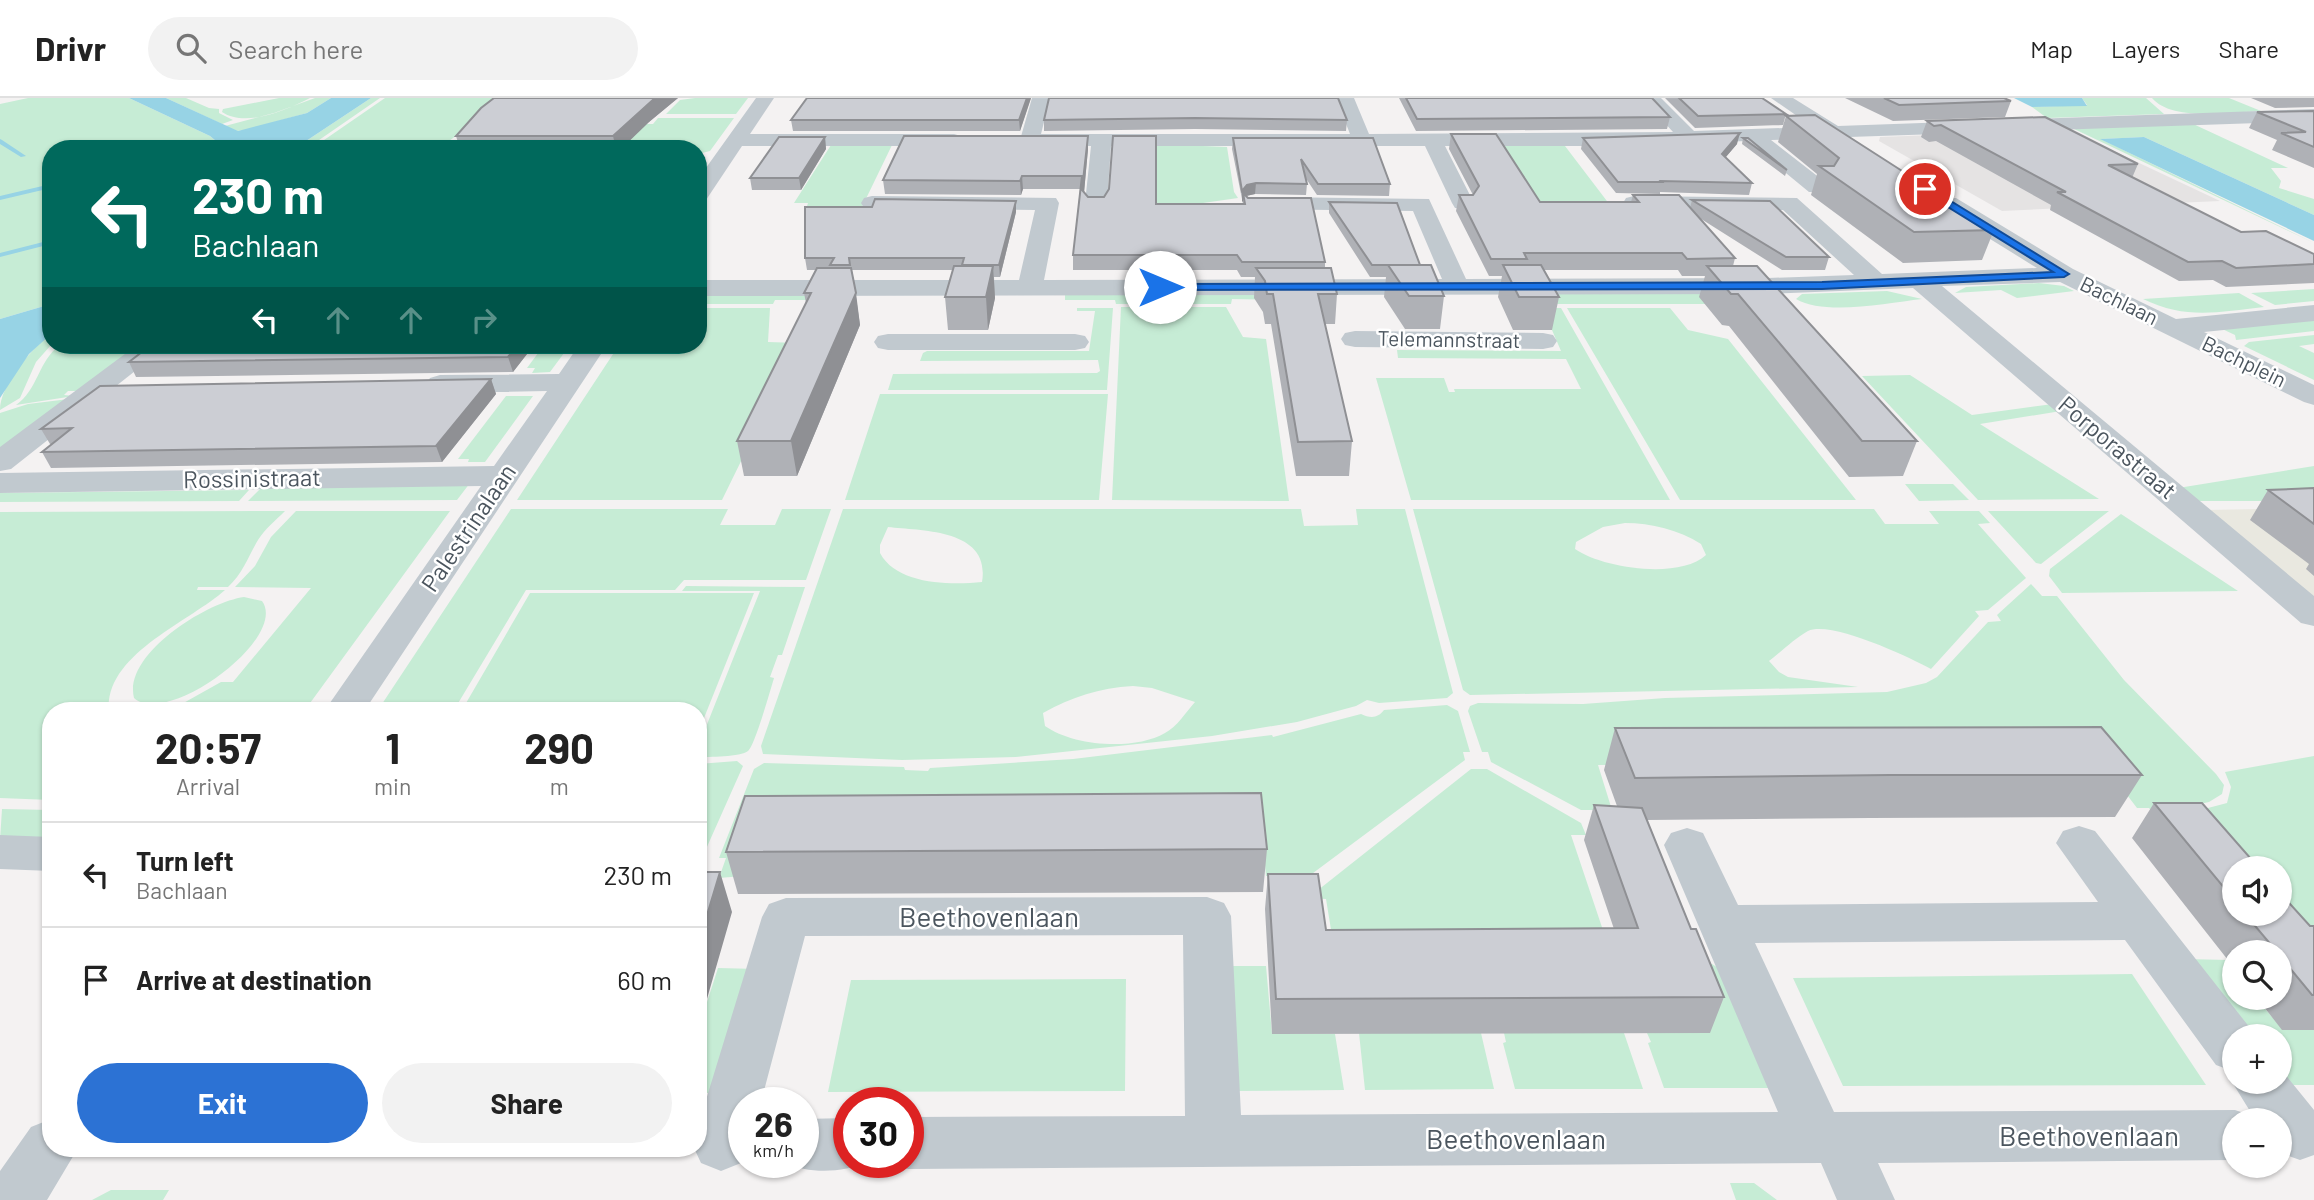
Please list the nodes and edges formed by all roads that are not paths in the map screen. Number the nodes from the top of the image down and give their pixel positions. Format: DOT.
graph roads {
  1 [pos="765,98"];
  2 [pos="1041,98"];
  3 [pos="1345,98"];
  4 [pos="1651,98"];
  5 [pos="1780,98"];
  6 [pos="2314,115"];
  7 [pos="1833,131"];
  8 [pos="1753,136"];
  9 [pos="1689,138"];
  10 [pos="737,140"];
  11 [pos="977,140"];
  12 [pos="1101,140"];
  13 [pos="1362,140"];
  14 [pos="1432,140"];
  15 [pos="1868,153"];
  16 [pos="707,182"];
  17 [pos="1817,187"];
  18 [pos="1925,189"];
  19 [pos="872,203"];
  20 [pos="1096,203"];
  21 [pos="1463,203"];
  22 [pos="1611,203"];
  23 [pos="1255,204"];
  24 [pos="2064,274"];
  25 [pos="1920,281"];
  26 [pos="1877,283"];
  27 [pos="1343,286"];
  28 [pos="1457,286"];
  29 [pos="1768,286"];
  30 [pos="707,288"];
  31 [pos="911,288"];
  32 [pos="1030,288"];
  33 [pos="1786,306"];
  34 [pos="2314,313"];
  35 [pos="2173,327"];
  36 [pos="1355,339"];
  37 [pos="1543,341"];
  38 [pos="1075,342"];
  39 [pos="141,354"];
  40 [pos="587,354"];
  41 [pos="1363,368"];
  42 [pos="568,382"];
  43 [pos="415,384"];
  44 [pos="96,388"];
  45 [pos="138,388"];
  46 [pos="2314,396"];
  47 [pos="0,462"];
  48 [pos="504,476"];
  49 [pos="0,483"];
  50 [pos="2314,615"];
  51 [pos="350,702"];
  52 [pos="2079,843"];
  53 [pos="1687,845"];
  54 [pos="0,852"];
  55 [pos="42,854"];
  56 [pos="2137,921"];
  57 [pos="1721,924"];
  58 [pos="2222,1032"];
  59 [pos="2268,1094"];
  60 [pos="2222,1135"];
  61 [pos="2298,1135"];
  62 [pos="1828,1137"];
  63 [pos="1214,1139"];
  64 [pos="924,1143"];
  65 [pos="721,1145"];
  66 [pos="43,1157"];
  67 [pos="14,1200"];
  68 [pos="1866,1200"];
  1 -- 10 [label="street"];
  2 -- 12 [label="street"];
  3 -- 13 [label="street"];
  4 -- 9 [label="street"];
  5 -- 7 [label="street"];
  6 -- 7 [label="street"];
  7 -- 8 [label="street"];
  7 -- 15 [label="street"];
  8 -- 9 [label="street"];
  8 -- 17 [label="street"];
  9 -- 14 [label="street"];
  10 -- 11 [label="street"];
  10 -- 16 [label="street"];
  12 -- 13 [label="street"];
  12 -- 20 [label="street"];
  13 -- 14 [label="street"];
  14 -- 21 [label="street"];
  18 -- 24 [label="street, Bachlaan"];
  19 -- 32 [label="street"];
  22 -- 26 [label="street"];
  23 -- 28 [label="street"];
  24 -- 25 [label="street"];
  24 -- 35 [label="street, Bachlaan"];
  25 -- 26 [label="street"];
  25 -- 50 [label="street, Porporastraat"];
  26 -- 29 [label="street"];
  27 -- 28 [label="street"];
  27 -- 32 [label="street"];
  27 -- 36 [label="street, Telemannstraat"];
  28 -- 29 [label="street"];
  29 -- 33 [label="street"];
  30 -- 31 [label="street"];
  31 -- 32 [label="street"];
  31 -- 38 [label="street"];
  34 -- 35 [label="street"];
  35 -- 46 [label="street, Bachplein"];
  36 -- 37 [label="street, Telemannstraat"];
  36 -- 41 [label="street, Telemannstraat"];
  39 -- 44 [label="street"];
  40 -- 42 [label="street, Palestrinalaan"];
  42 -- 43 [label="street"];
  42 -- 48 [label="street, Palestrinalaan"];
  44 -- 45 [label="street"];
  44 -- 47 [label="street"];
  48 -- 49 [label="street, Rossinistraat"];
  48 -- 51 [label="street, Palestrinalaan"];
  52 -- 56 [label="street"];
  53 -- 57 [label="street"];
  54 -- 55 [label="street"];
  56 -- 57 [label="street"];
  56 -- 58 [label="street"];
  57 -- 62 [label="street"];
  59 -- 61 [label="street"];
  60 -- 62 [label="street, Beethovenlaan"];
  62 -- 63 [label="street, Beethovenlaan"];
  62 -- 68 [label="street"];
  63 -- 64 [label="street, Beethovenlaan"];
  63 -- 65 [label="street, Beethovenlaan"];
  66 -- 67 [label="street"];
}
